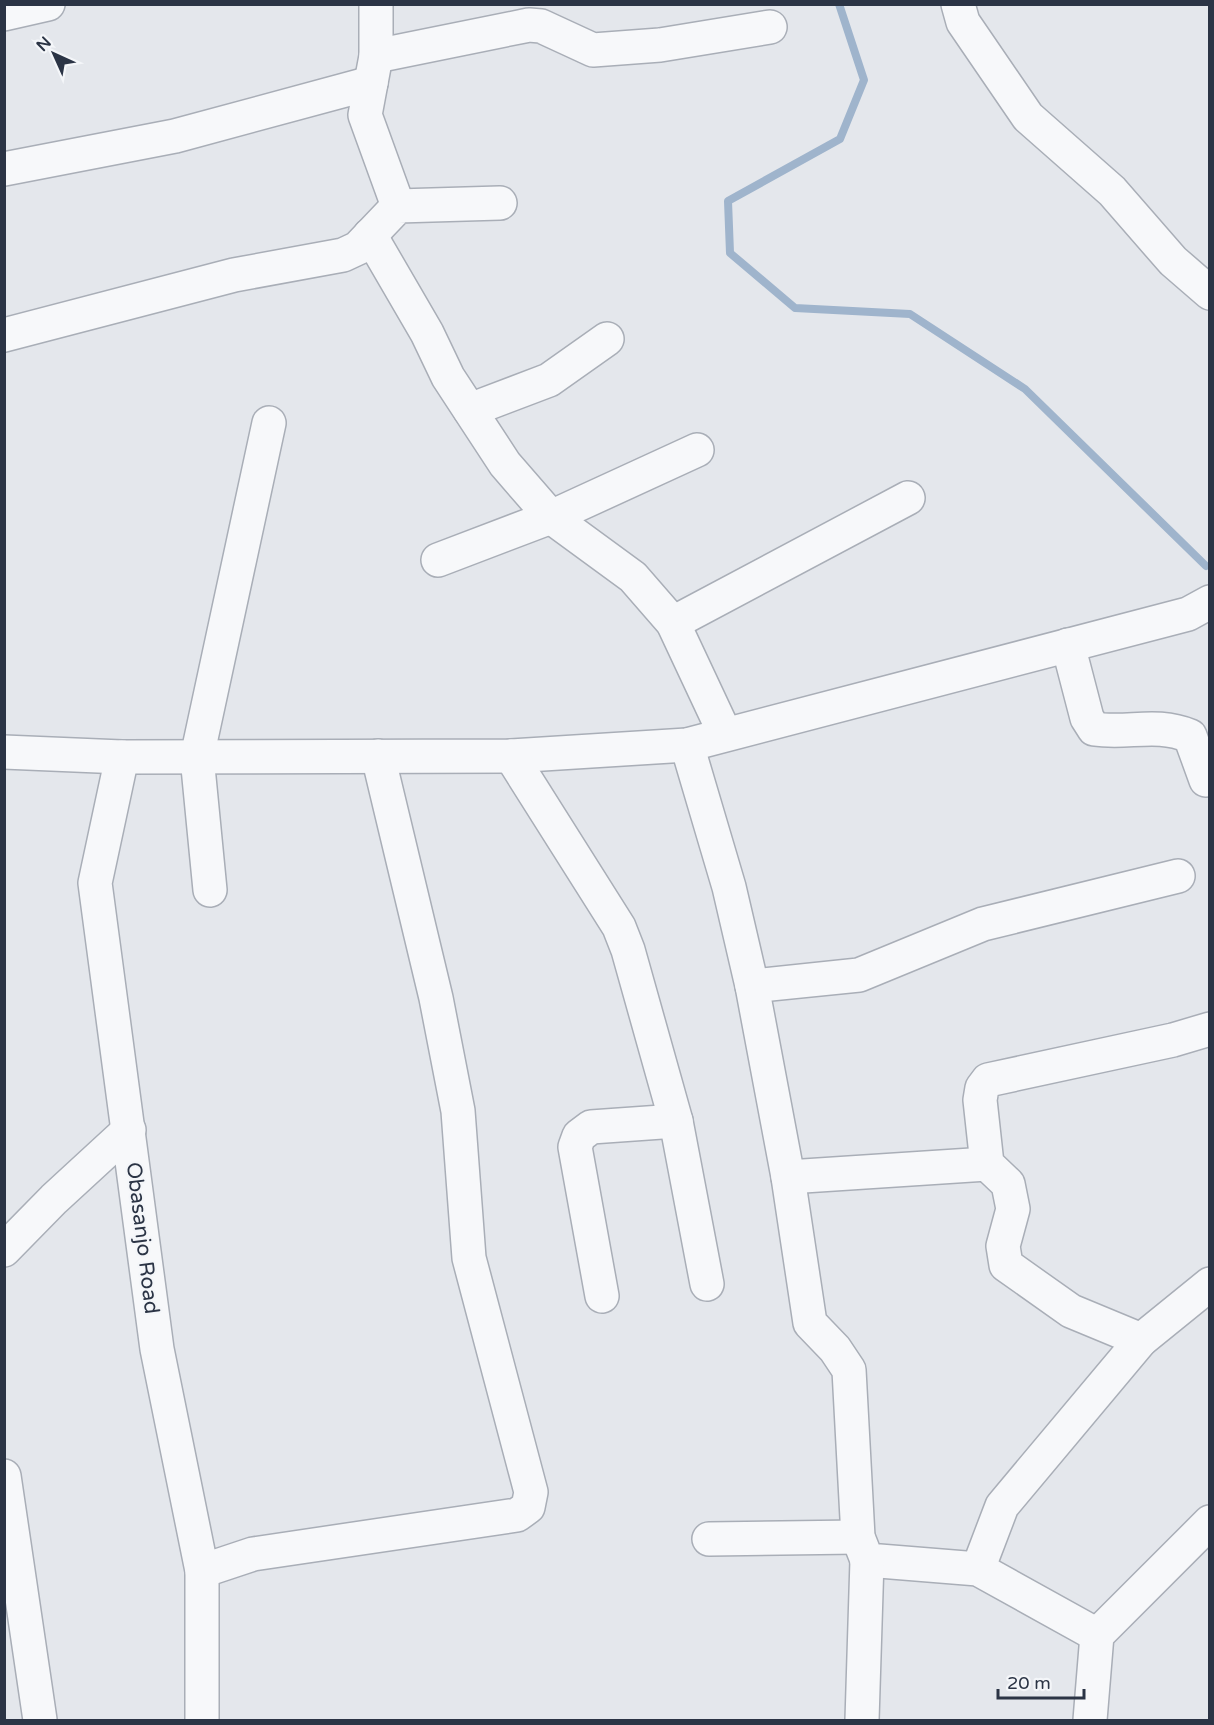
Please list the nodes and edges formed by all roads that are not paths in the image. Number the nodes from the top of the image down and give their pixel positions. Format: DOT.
graph roads {
  1 [pos="48,4"];
  2 [pos="376,4"];
  3 [pos="958,4"];
  4 [pos="4,14"];
  5 [pos="770,27"];
  6 [pos="373,70"];
  7 [pos="4,169"];
  8 [pos="500,203"];
  9 [pos="398,206"];
  10 [pos="370,235"];
  11 [pos="1209,293"];
  12 [pos="4,335"];
  13 [pos="607,339"];
  14 [pos="470,410"];
  15 [pos="269,423"];
  16 [pos="697,450"];
  17 [pos="908,498"];
  18 [pos="550,517"];
  19 [pos="438,560"];
  20 [pos="1209,602"];
  21 [pos="673,623"];
  22 [pos="1068,645"];
  23 [pos="725,734"];
  24 [pos="687,745"];
  25 [pos="4,752"];
  26 [pos="378,756"];
  27 [pos="511,756"];
  28 [pos="122,757"];
  29 [pos="197,757"];
  30 [pos="1206,780"];
  31 [pos="1178,876"];
  32 [pos="210,890"];
  33 [pos="752,986"];
  34 [pos="1209,1029"];
  35 [pos="676,1121"];
  36 [pos="129,1130"];
  37 [pos="987,1164"];
  38 [pos="788,1176"];
  39 [pos="4,1250"];
  40 [pos="707,1284"];
  41 [pos="1209,1284"];
  42 [pos="602,1296"];
  43 [pos="1141,1340"];
  44 [pos="4,1476"];
  45 [pos="1209,1522"];
  46 [pos="709,1539"];
  47 [pos="862,1549"];
  48 [pos="978,1569"];
  49 [pos="202,1571"];
  50 [pos="1097,1635"];
  51 [pos="40,1720"];
  52 [pos="202,1720"];
  53 [pos="862,1720"];
  54 [pos="1090,1720"];
  1 -- 4 [label="street"];
  2 -- 6 [label="street"];
  3 -- 11 [label="street"];
  5 -- 6 [label="street"];
  6 -- 7 [label="street"];
  6 -- 9 [label="street"];
  8 -- 9 [label="street"];
  9 -- 10 [label="street"];
  10 -- 12 [label="street"];
  10 -- 14 [label="street"];
  13 -- 14 [label="street"];
  14 -- 18 [label="street"];
  15 -- 29 [label="street"];
  16 -- 18 [label="street"];
  17 -- 21 [label="street"];
  18 -- 19 [label="street"];
  18 -- 21 [label="street"];
  20 -- 22 [label="street"];
  21 -- 23 [label="street"];
  22 -- 23 [label="street"];
  22 -- 30 [label="street"];
  23 -- 24 [label="street"];
  24 -- 27 [label="street"];
  24 -- 33 [label="street"];
  25 -- 28 [label="street"];
  26 -- 27 [label="street"];
  26 -- 29 [label="street"];
  26 -- 49 [label="street"];
  27 -- 35 [label="street"];
  28 -- 29 [label="street"];
  28 -- 36 [label="street, Obasanjo Road"];
  29 -- 32 [label="street"];
  31 -- 33 [label="street"];
  33 -- 38 [label="street"];
  34 -- 37 [label="street"];
  35 -- 40 [label="street"];
  35 -- 42 [label="street"];
  36 -- 39 [label="street"];
  36 -- 49 [label="street, Obasanjo Road"];
  37 -- 38 [label="street"];
  37 -- 43 [label="street"];
  38 -- 47 [label="street"];
  41 -- 43 [label="street"];
  43 -- 48 [label="street"];
  44 -- 51 [label="street"];
  45 -- 50 [label="street"];
  46 -- 47 [label="street"];
  47 -- 48 [label="street"];
  47 -- 53 [label="street"];
  48 -- 50 [label="street"];
  49 -- 52 [label="street, Obasanjo Road"];
  50 -- 54 [label="street"];
}
